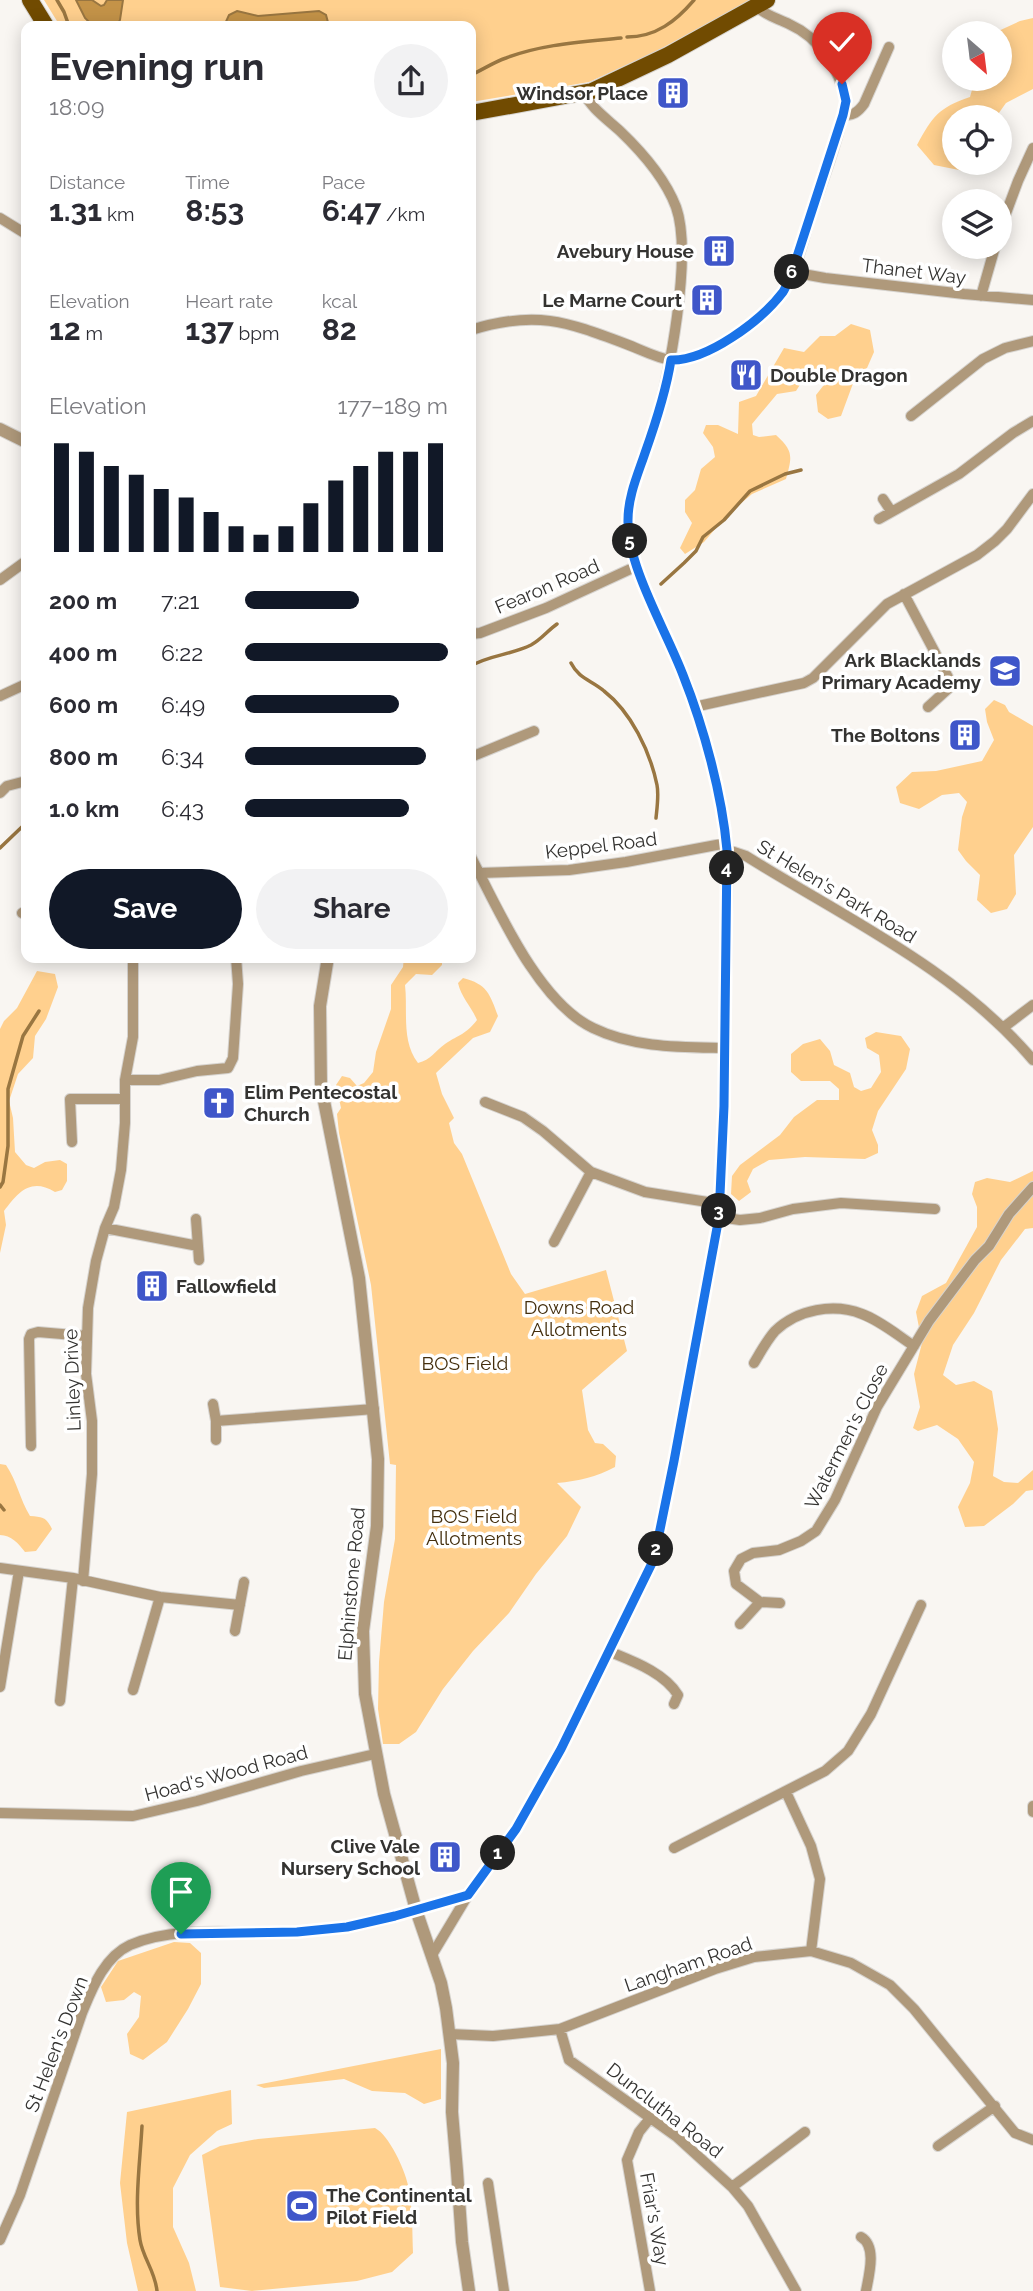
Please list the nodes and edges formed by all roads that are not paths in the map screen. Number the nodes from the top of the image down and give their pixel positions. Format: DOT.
graph roads {
  1 [pos="30,0"];
  2 [pos="761,3"];
  3 [pos="43,21"];
  4 [pos="889,47"];
  5 [pos="584,93"];
  6 [pos="476,112"];
  7 [pos="843,115"];
  8 [pos="1033,148"];
  9 [pos="1012,195"];
  10 [pos="2,224"];
  11 [pos="21,232"];
  12 [pos="992,259"];
  13 [pos="792,272"];
  14 [pos="981,296"];
  15 [pos="1033,300"];
  16 [pos="476,329"];
  17 [pos="1033,341"];
  18 [pos="671,360"];
  19 [pos="928,420"];
  20 [pos="1033,421"];
  21 [pos="0,429"];
  22 [pos="21,440"];
  23 [pos="1033,494"];
  24 [pos="883,499"];
  25 [pos="891,512"];
  26 [pos="879,519"];
  27 [pos="21,565"];
  28 [pos="637,566"];
  29 [pos="0,580"];
  30 [pos="904,594"];
  31 [pos="476,633"];
  32 [pos="21,686"];
  33 [pos="0,696"];
  34 [pos="694,707"];
  35 [pos="928,707"];
  36 [pos="534,731"];
  37 [pos="476,755"];
  38 [pos="21,782"];
  39 [pos="0,793"];
  40 [pos="727,847"];
  41 [pos="476,866"];
  42 [pos="480,873"];
  43 [pos="133,963"];
  44 [pos="236,963"];
  45 [pos="327,963"];
  46 [pos="1033,1005"];
  47 [pos="1004,1027"];
  48 [pos="725,1048"];
  49 [pos="1033,1060"];
  50 [pos="125,1080"];
  51 [pos="125,1099"];
  52 [pos="485,1102"];
  53 [pos="72,1142"];
  54 [pos="591,1172"];
  55 [pos="1033,1187"];
  56 [pos="720,1204"];
  57 [pos="719,1217"];
  58 [pos="196,1219"];
  59 [pos="925,1223"];
  60 [pos="105,1228"];
  61 [pos="547,1228"];
  62 [pos="560,1231"];
  63 [pos="554,1242"];
  64 [pos="198,1246"];
  65 [pos="199,1260"];
  66 [pos="86,1336"];
  67 [pos="914,1346"];
  68 [pos="754,1363"];
  69 [pos="213,1404"];
  70 [pos="374,1409"];
  71 [pos="216,1421"];
  72 [pos="216,1440"];
  73 [pos="31,1446"];
  74 [pos="0,1568"];
  75 [pos="19,1571"];
  76 [pos="78,1579"];
  77 [pos="244,1582"];
  78 [pos="160,1597"];
  79 [pos="760,1602"];
  80 [pos="780,1602"];
  81 [pos="240,1605"];
  82 [pos="921,1605"];
  83 [pos="740,1624"];
  84 [pos="235,1630"];
  85 [pos="608,1651"];
  86 [pos="0,1687"];
  87 [pos="133,1690"];
  88 [pos="60,1701"];
  89 [pos="674,1704"];
  90 [pos="375,1754"];
  91 [pos="786,1792"];
  92 [pos="1033,1806"];
  93 [pos="1033,1812"];
  94 [pos="0,1813"];
  95 [pos="674,1848"];
  96 [pos="468,1895"];
  97 [pos="416,1910"];
  98 [pos="811,1951"];
  99 [pos="432,1955"];
  100 [pos="560,2029"];
  101 [pos="449,2034"];
  102 [pos="995,2106"];
  103 [pos="650,2117"];
  104 [pos="805,2132"];
  105 [pos="1033,2140"];
  106 [pos="938,2146"];
  107 [pos="488,2183"];
  108 [pos="732,2187"];
  109 [pos="861,2237"];
  110 [pos="0,2240"];
  111 [pos="469,2291"];
  112 [pos="504,2291"];
  113 [pos="650,2291"];
  114 [pos="796,2291"];
  115 [pos="866,2291"];
  1 -- 3 [label="main road"];
  2 -- 5 [label="main road"];
  2 -- 7 [label="street"];
  4 -- 7 [label="street"];
  5 -- 6 [label="main road"];
  5 -- 18 [label="street, St Helen's Park Road"];
  7 -- 13 [label="street"];
  8 -- 9 [label="street"];
  10 -- 11 [label="street"];
  12 -- 14 [label="street"];
  13 -- 14 [label="street, Thanet Way"];
  13 -- 18 [label="street"];
  14 -- 15 [label="street, Thanet Way"];
  16 -- 18 [label="street"];
  17 -- 19 [label="street"];
  18 -- 28 [label="street, St Helen's Park Road"];
  20 -- 25 [label="street"];
  21 -- 22 [label="street"];
  23 -- 30 [label="street"];
  24 -- 25 [label="street"];
  25 -- 26 [label="street"];
  27 -- 29 [label="street"];
  28 -- 31 [label="street, Fearon Road"];
  28 -- 34 [label="street, St Helen's Park Road"];
  30 -- 34 [label="street"];
  30 -- 35 [label="street"];
  32 -- 33 [label="street"];
  34 -- 40 [label="street, St Helen's Park Road"];
  36 -- 37 [label="street"];
  38 -- 39 [label="street"];
  40 -- 42 [label="street, Keppel Road"];
  40 -- 47 [label="street, St Helen's Park Road"];
  40 -- 48 [label="street"];
  41 -- 42 [label="street"];
  42 -- 48 [label="street"];
  43 -- 50 [label="street, Linley Drive"];
  44 -- 50 [label="street"];
  45 -- 70 [label="street, Elphinstone Road"];
  46 -- 47 [label="street"];
  47 -- 49 [label="street, St Helen's Park Road"];
  48 -- 56 [label="street"];
  50 -- 51 [label="street, Linley Drive"];
  51 -- 53 [label="street"];
  51 -- 60 [label="street, Linley Drive"];
  52 -- 54 [label="street"];
  54 -- 56 [label="street"];
  54 -- 62 [label="street"];
  55 -- 67 [label="street, Watermen's Close"];
  56 -- 57 [label="street"];
  57 -- 59 [label="street"];
  57 -- 85 [label="street"];
  58 -- 64 [label="street"];
  60 -- 64 [label="street"];
  60 -- 66 [label="street, Linley Drive"];
  61 -- 62 [label="street"];
  62 -- 63 [label="street"];
  64 -- 65 [label="street"];
  66 -- 73 [label="street"];
  66 -- 76 [label="street, Linley Drive"];
  67 -- 68 [label="street"];
  67 -- 79 [label="street, Watermen's Close"];
  69 -- 71 [label="street"];
  70 -- 71 [label="street"];
  70 -- 90 [label="street, Elphinstone Road"];
  71 -- 72 [label="street"];
  74 -- 75 [label="street"];
  75 -- 76 [label="street"];
  75 -- 86 [label="street"];
  76 -- 78 [label="street"];
  76 -- 88 [label="street, Linley Drive"];
  77 -- 81 [label="street"];
  78 -- 81 [label="street"];
  78 -- 87 [label="street"];
  79 -- 80 [label="street"];
  79 -- 83 [label="street"];
  81 -- 84 [label="street"];
  82 -- 91 [label="street"];
  85 -- 89 [label="street"];
  85 -- 96 [label="street"];
  90 -- 94 [label="street, Hoad's Wood Road"];
  90 -- 97 [label="street, Elphinstone Road"];
  91 -- 95 [label="street"];
  91 -- 98 [label="street"];
  92 -- 93 [label="street"];
  96 -- 97 [label="street, St Helen's Down"];
  96 -- 99 [label="street"];
  97 -- 99 [label="street, Elphinstone Road"];
  97 -- 110 [label="street, St Helen's Down"];
  98 -- 100 [label="street, Langham Road"];
  98 -- 102 [label="street, Langham Road"];
  99 -- 101 [label="street, Elphinstone Road"];
  100 -- 101 [label="street, Langham Road"];
  100 -- 103 [label="street, Dunclutha Road"];
  101 -- 111 [label="street, Elphinstone Road"];
  102 -- 105 [label="street, Langham Road"];
  102 -- 106 [label="street"];
  103 -- 108 [label="street, Dunclutha Road"];
  103 -- 113 [label="street, Friar's Way"];
  104 -- 108 [label="street"];
  107 -- 112 [label="street"];
  108 -- 114 [label="street, Dunclutha Road"];
  109 -- 115 [label="street"];
}
